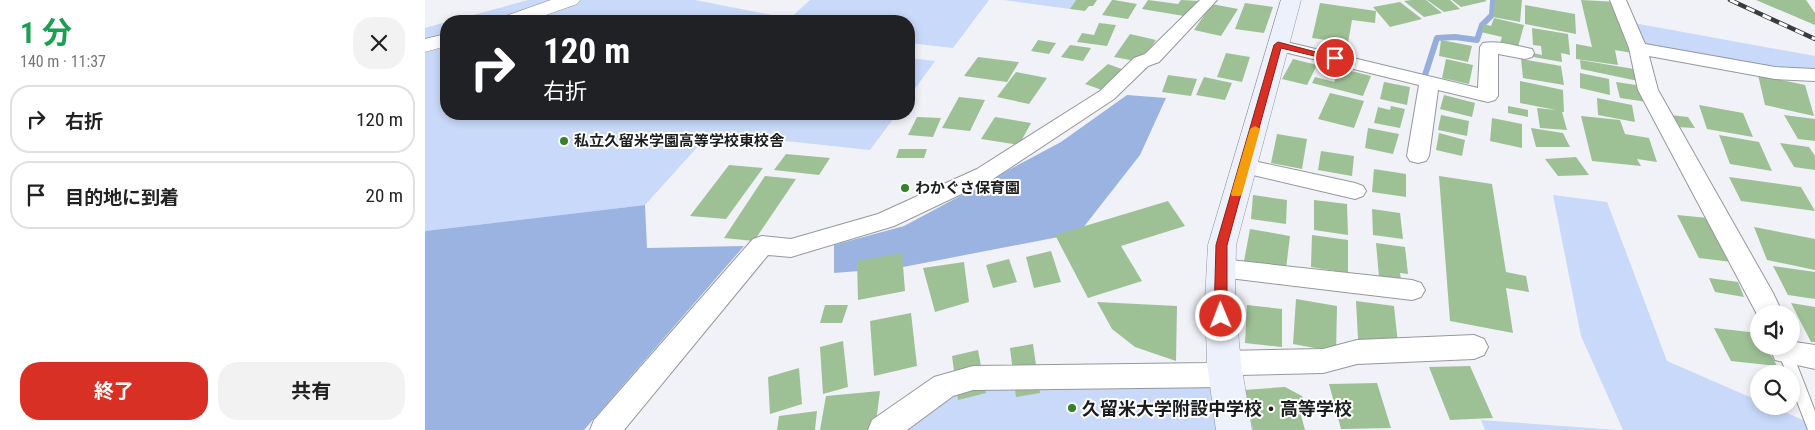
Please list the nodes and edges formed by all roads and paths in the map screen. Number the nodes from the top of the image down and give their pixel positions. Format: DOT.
graph roads {
  1 [pos="570,0"];
  2 [pos="1209,0"];
  3 [pos="1286,0"];
  4 [pos="1618,0"];
  5 [pos="527,15"];
  6 [pos="440,42"];
  7 [pos="1278,45"];
  8 [pos="425,46"];
  9 [pos="1638,48"];
  10 [pos="1525,52"];
  11 [pos="1815,75"];
  12 [pos="1429,81"];
  13 [pos="1418,156"];
  14 [pos="1244,166"];
  15 [pos="1355,191"];
  16 [pos="1221,268"];
  17 [pos="1412,290"];
  18 [pos="1766,305"];
  19 [pos="1474,347"];
  20 [pos="1800,353"];
  21 [pos="1786,355"];
  22 [pos="1815,357"];
  23 [pos="1224,369"];
  24 [pos="605,430"];
  25 [pos="883,430"];
  26 [pos="1234,430"];
  27 [pos="1815,430"];
  1 -- 5 [label="street"];
  2 -- 24 [label="street"];
  3 -- 7 [label="main road"];
  4 -- 9 [label="street"];
  6 -- 8 [label="street"];
  7 -- 12 [label="street"];
  7 -- 14 [label="main road"];
  9 -- 11 [label="street"];
  9 -- 18 [label="street"];
  10 -- 12 [label="street"];
  12 -- 13 [label="street"];
  14 -- 15 [label="street"];
  14 -- 16 [label="main road"];
  16 -- 17 [label="street"];
  16 -- 23 [label="main road"];
  19 -- 23 [label="street"];
  20 -- 22 [label="street"];
  21 -- 27 [label="lane"];
  23 -- 25 [label="street"];
  23 -- 26 [label="main road"];
}
